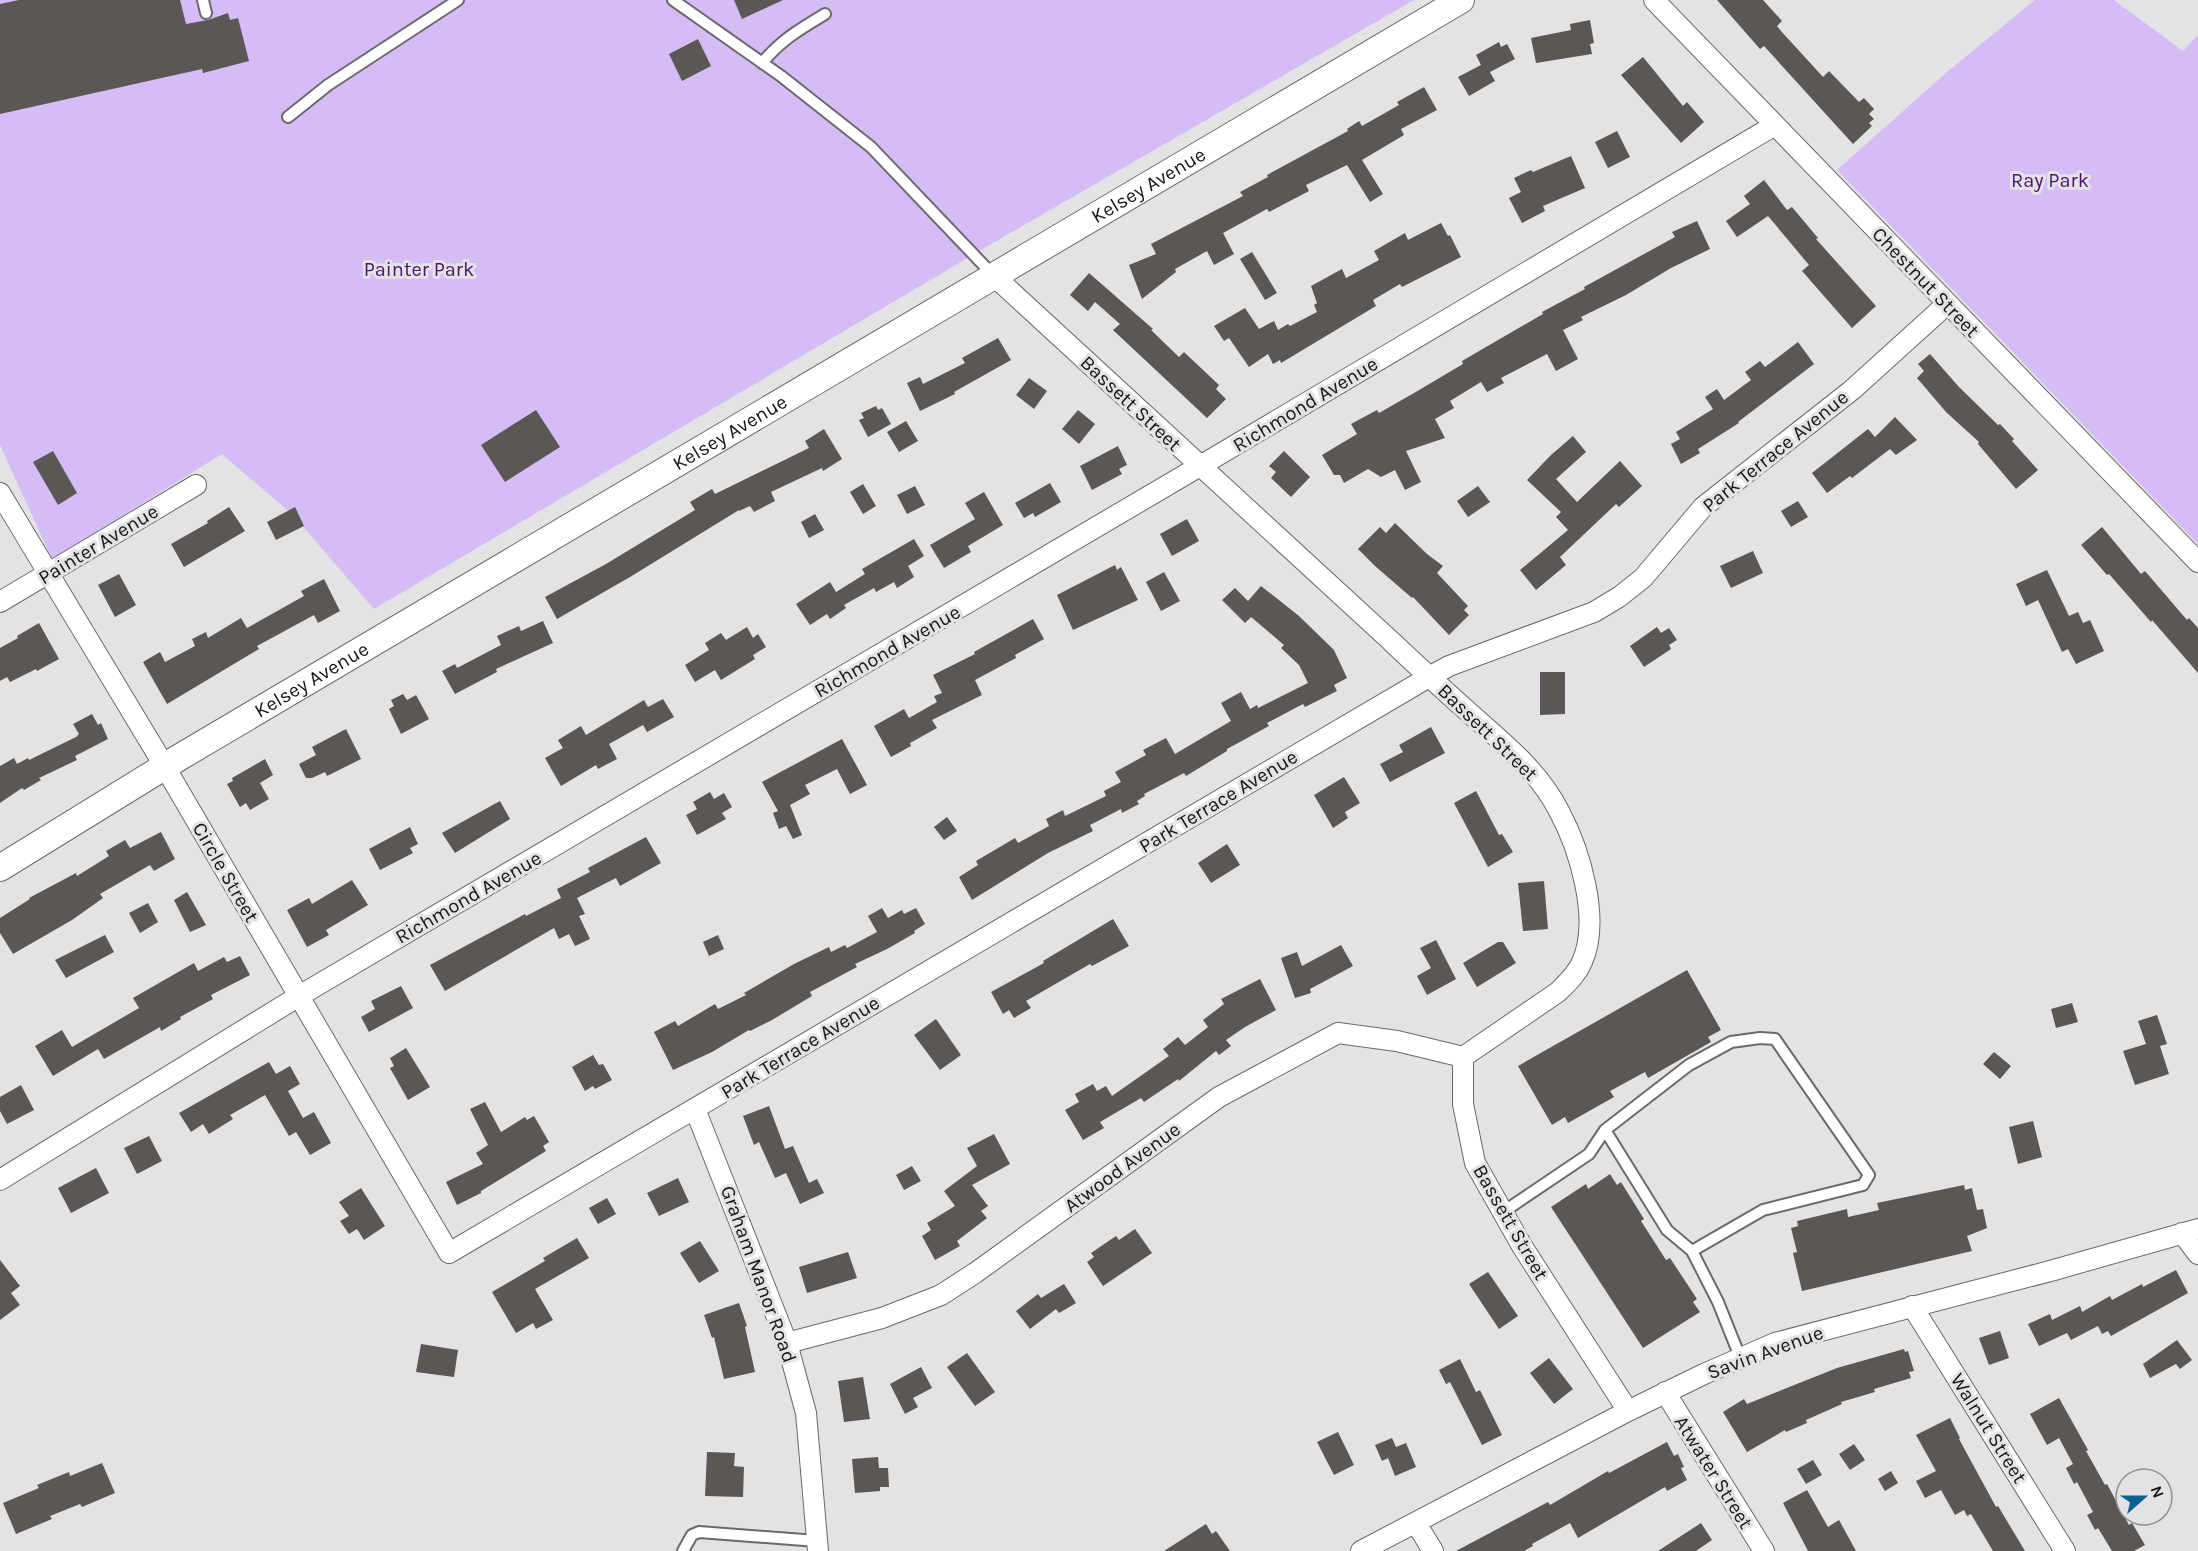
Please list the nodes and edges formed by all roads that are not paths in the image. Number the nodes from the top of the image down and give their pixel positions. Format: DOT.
graph roads {
  1 [pos="203,0"];
  2 [pos="458,0"];
  3 [pos="673,0"];
  4 [pos="1461,0"];
  5 [pos="1654,0"];
  6 [pos="206,13"];
  7 [pos="825,14"];
  8 [pos="762,63"];
  9 [pos="288,117"];
  10 [pos="1775,125"];
  11 [pos="993,276"];
  12 [pos="1947,304"];
  13 [pos="1200,466"];
  14 [pos="196,485"];
  15 [pos="0,493"];
  16 [pos="2198,562"];
  17 [pos="49,574"];
  18 [pos="0,602"];
  19 [pos="1429,676"];
  20 [pos="165,766"];
  21 [pos="0,868"];
  22 [pos="299,996"];
  23 [pos="1463,1058"];
  24 [pos="695,1109"];
  25 [pos="1605,1130"];
  26 [pos="0,1180"];
  27 [pos="1503,1212"];
  28 [pos="2190,1231"];
  29 [pos="1692,1251"];
  30 [pos="449,1253"];
  31 [pos="2198,1254"];
  32 [pos="1912,1306"];
  33 [pos="788,1343"];
  34 [pos="1740,1357"];
  35 [pos="1665,1392"];
  36 [pos="1629,1411"];
  37 [pos="1416,1523"];
  38 [pos="818,1546"];
  39 [pos="683,1551"];
  40 [pos="1362,1551"];
  41 [pos="1433,1551"];
  42 [pos="1764,1551"];
  43 [pos="2066,1551"];
  1 -- 6 [label="lane"];
  2 -- 9 [label="lane"];
  3 -- 8 [label="lane"];
  4 -- 11 [label="street, Kelsey Avenue"];
  5 -- 10 [label="street, Chestnut Street"];
  7 -- 8 [label="lane"];
  8 -- 11 [label="lane"];
  10 -- 12 [label="street, Chestnut Street"];
  10 -- 13 [label="street, Richmond Avenue"];
  11 -- 13 [label="street, Bassett Street"];
  11 -- 20 [label="street, Kelsey Avenue"];
  12 -- 16 [label="street, Chestnut Street"];
  12 -- 19 [label="street, Park Terrace Avenue"];
  13 -- 19 [label="street, Bassett Street"];
  13 -- 22 [label="street, Richmond Avenue"];
  14 -- 17 [label="street, Painter Avenue"];
  15 -- 17 [label="street, Circle Street"];
  17 -- 18 [label="street, Painter Avenue"];
  17 -- 20 [label="street, Circle Street"];
  19 -- 23 [label="street, Bassett Street"];
  19 -- 24 [label="street, Park Terrace Avenue"];
  20 -- 21 [label="street, Kelsey Avenue"];
  20 -- 22 [label="street, Circle Street"];
  22 -- 26 [label="street, Richmond Avenue"];
  22 -- 30 [label="street, Circle Street"];
  23 -- 27 [label="street, Bassett Street"];
  23 -- 33 [label="street, Atwood Avenue"];
  24 -- 30 [label="street, Park Terrace Avenue"];
  24 -- 33 [label="street, Graham Manor Road"];
  25 -- 27 [label="lane"];
  25 -- 29 [label="lane"];
  25 -- 29 [label="lane"];
  27 -- 36 [label="street, Bassett Street"];
  28 -- 31 [label="street"];
  28 -- 32 [label="street, Savin Avenue"];
  29 -- 34 [label="lane"];
  32 -- 34 [label="street, Savin Avenue"];
  32 -- 43 [label="street, Walnut Street"];
  33 -- 38 [label="street, Graham Manor Road"];
  34 -- 35 [label="street, Savin Avenue"];
  35 -- 36 [label="street, Savin Avenue"];
  35 -- 42 [label="street, Atwater Street"];
  36 -- 37 [label="street, Savin Avenue"];
  37 -- 40 [label="street, Savin Avenue"];
  37 -- 41 [label="street"];
  38 -- 39 [label="lane"];
}
